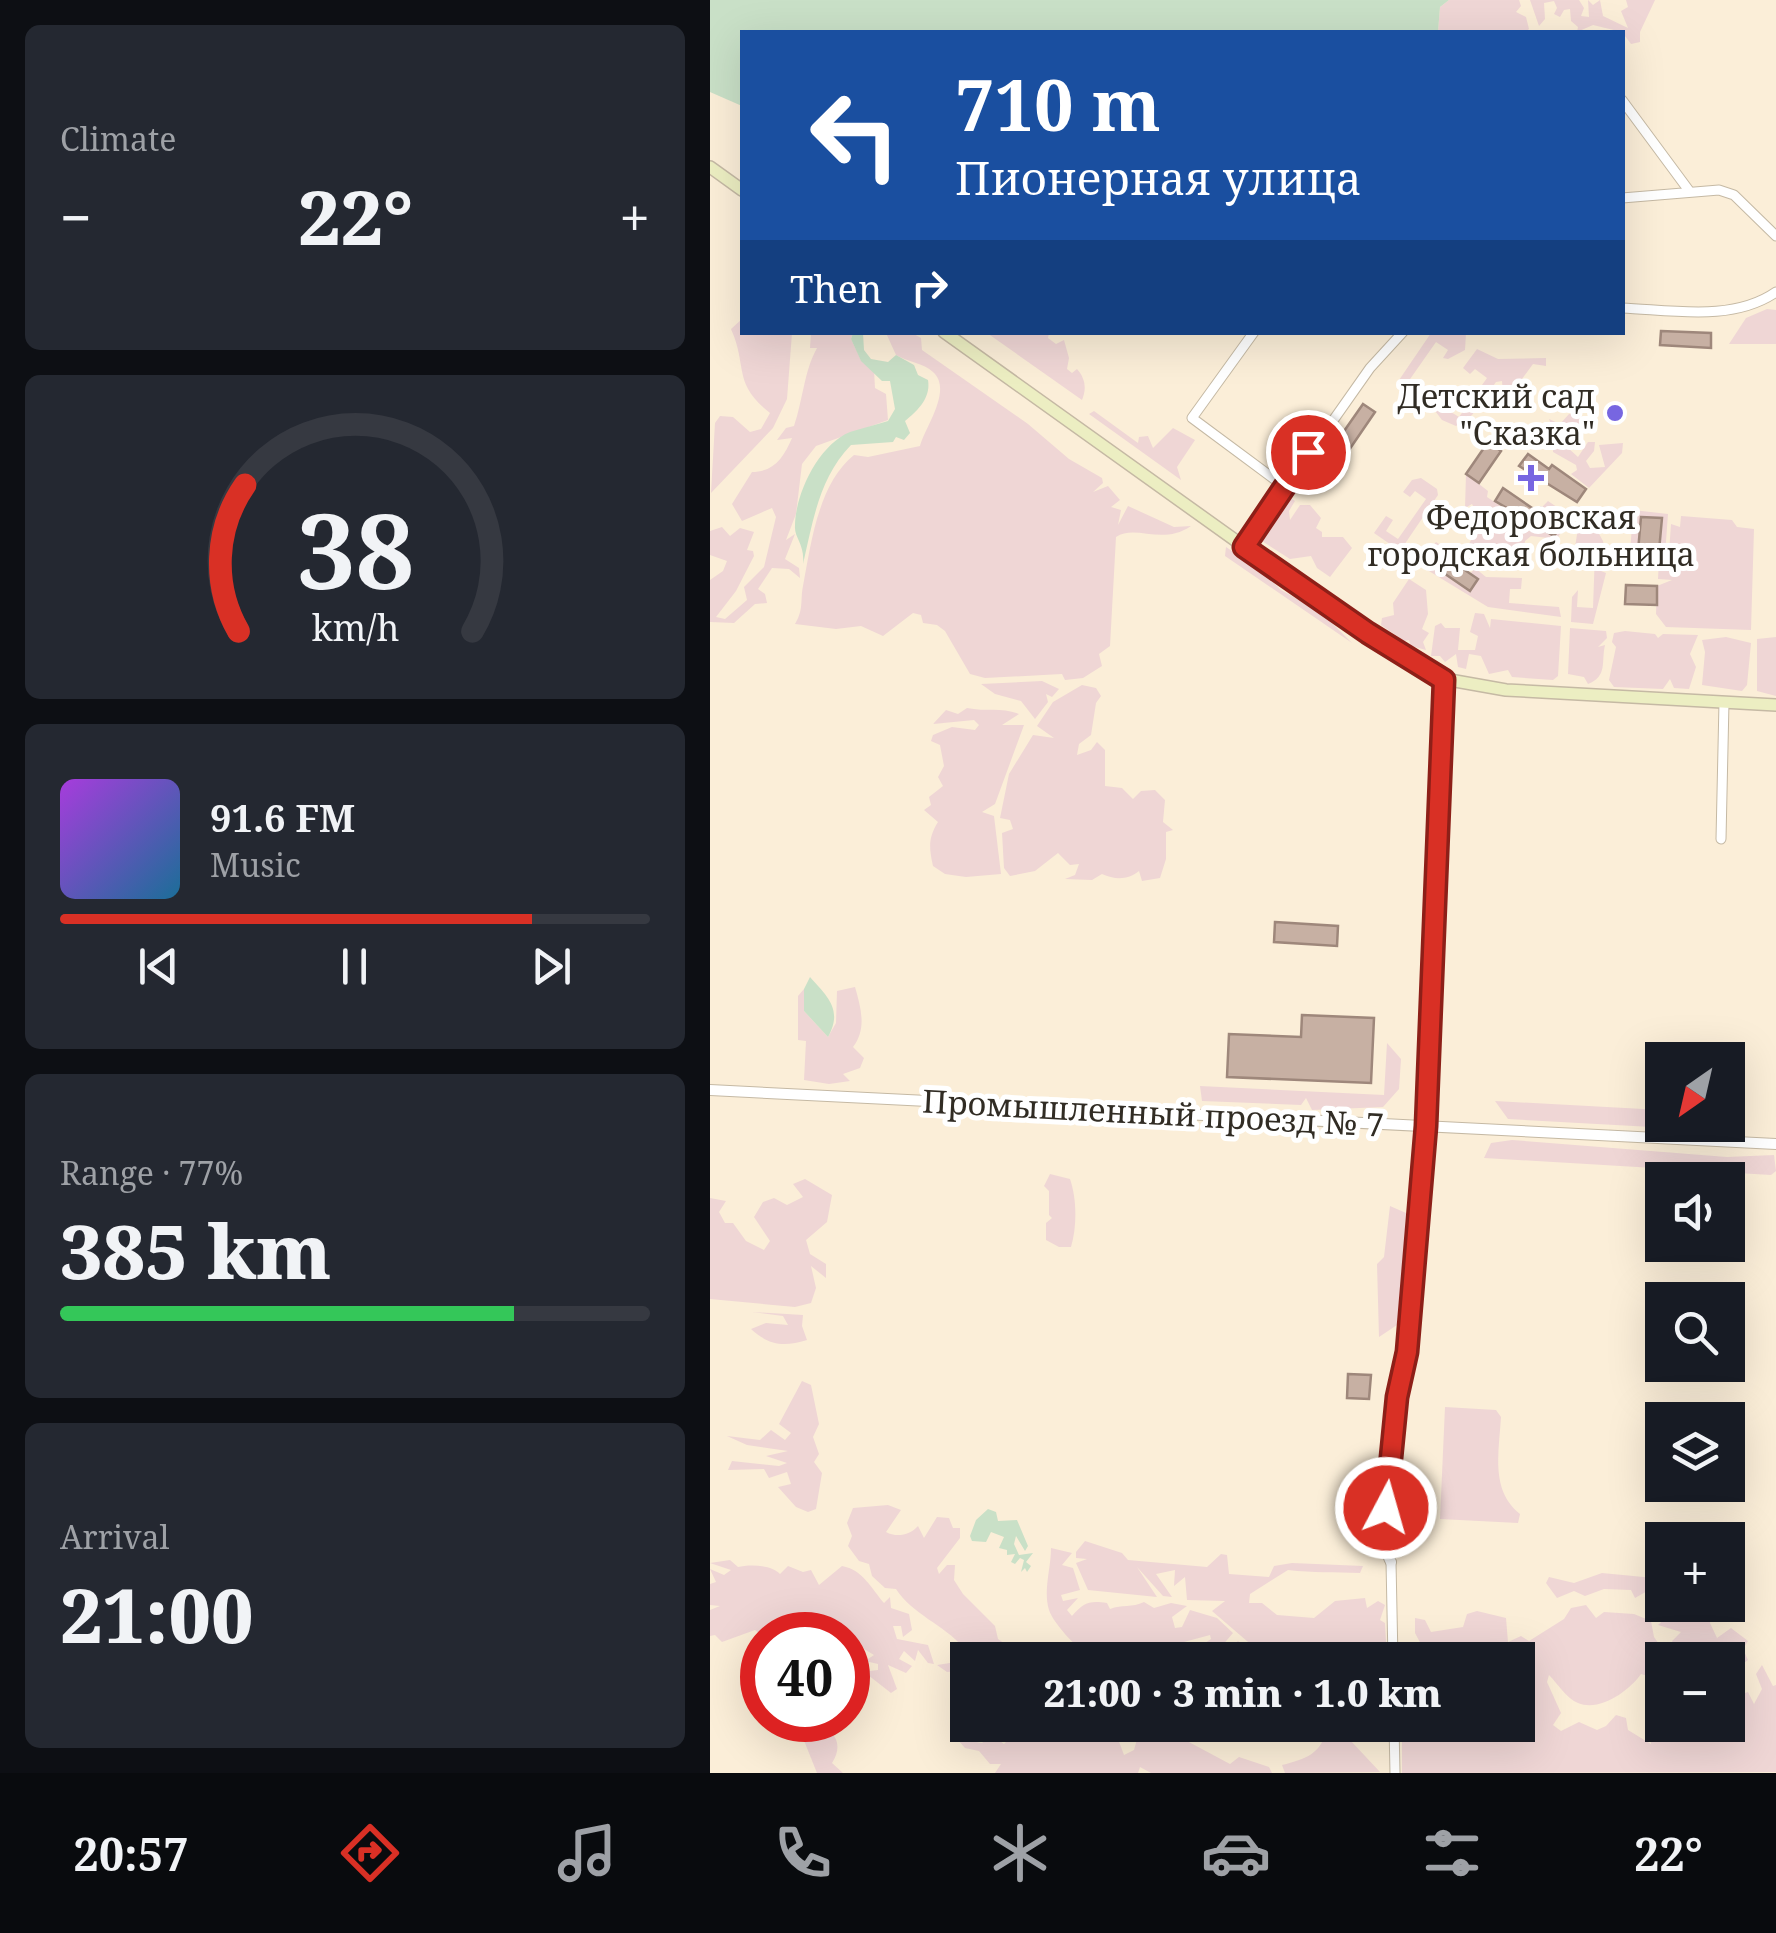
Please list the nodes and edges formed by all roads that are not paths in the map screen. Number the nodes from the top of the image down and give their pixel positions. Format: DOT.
graph roads {
  1 [pos="1625,104"];
  2 [pos="710,167"];
  3 [pos="740,189"];
  4 [pos="1690,192"];
  5 [pos="1625,198"];
  6 [pos="1776,236"];
  7 [pos="1776,292"];
  8 [pos="1625,308"];
  9 [pos="948,335"];
  10 [pos="1252,335"];
  11 [pos="1399,335"];
  12 [pos="1286,487"];
  13 [pos="1244,547"];
  14 [pos="1444,680"];
  15 [pos="1724,702"];
  16 [pos="1776,706"];
  17 [pos="1721,839"];
  18 [pos="710,1090"];
  19 [pos="1426,1126"];
  20 [pos="1776,1144"];
  21 [pos="1391,1562"];
  22 [pos="1393,1642"];
  23 [pos="1394,1742"];
  24 [pos="1395,1773"];
  1 -- 4 [label="street"];
  2 -- 3 [label="main road"];
  4 -- 5 [label="street"];
  4 -- 6 [label="street"];
  7 -- 8 [label="street"];
  9 -- 13 [label="main road"];
  10 -- 12 [label="street"];
  11 -- 12 [label="street"];
  12 -- 13 [label="street"];
  13 -- 14 [label="main road"];
  14 -- 15 [label="main road"];
  14 -- 19 [label="street"];
  15 -- 16 [label="main road"];
  15 -- 17 [label="street"];
  18 -- 19 [label="street, Промышленный проезд № 7"];
  19 -- 20 [label="street, Промышленный проезд № 7"];
  19 -- 21 [label="street"];
  21 -- 22 [label="street"];
  23 -- 24 [label="street"];
}
